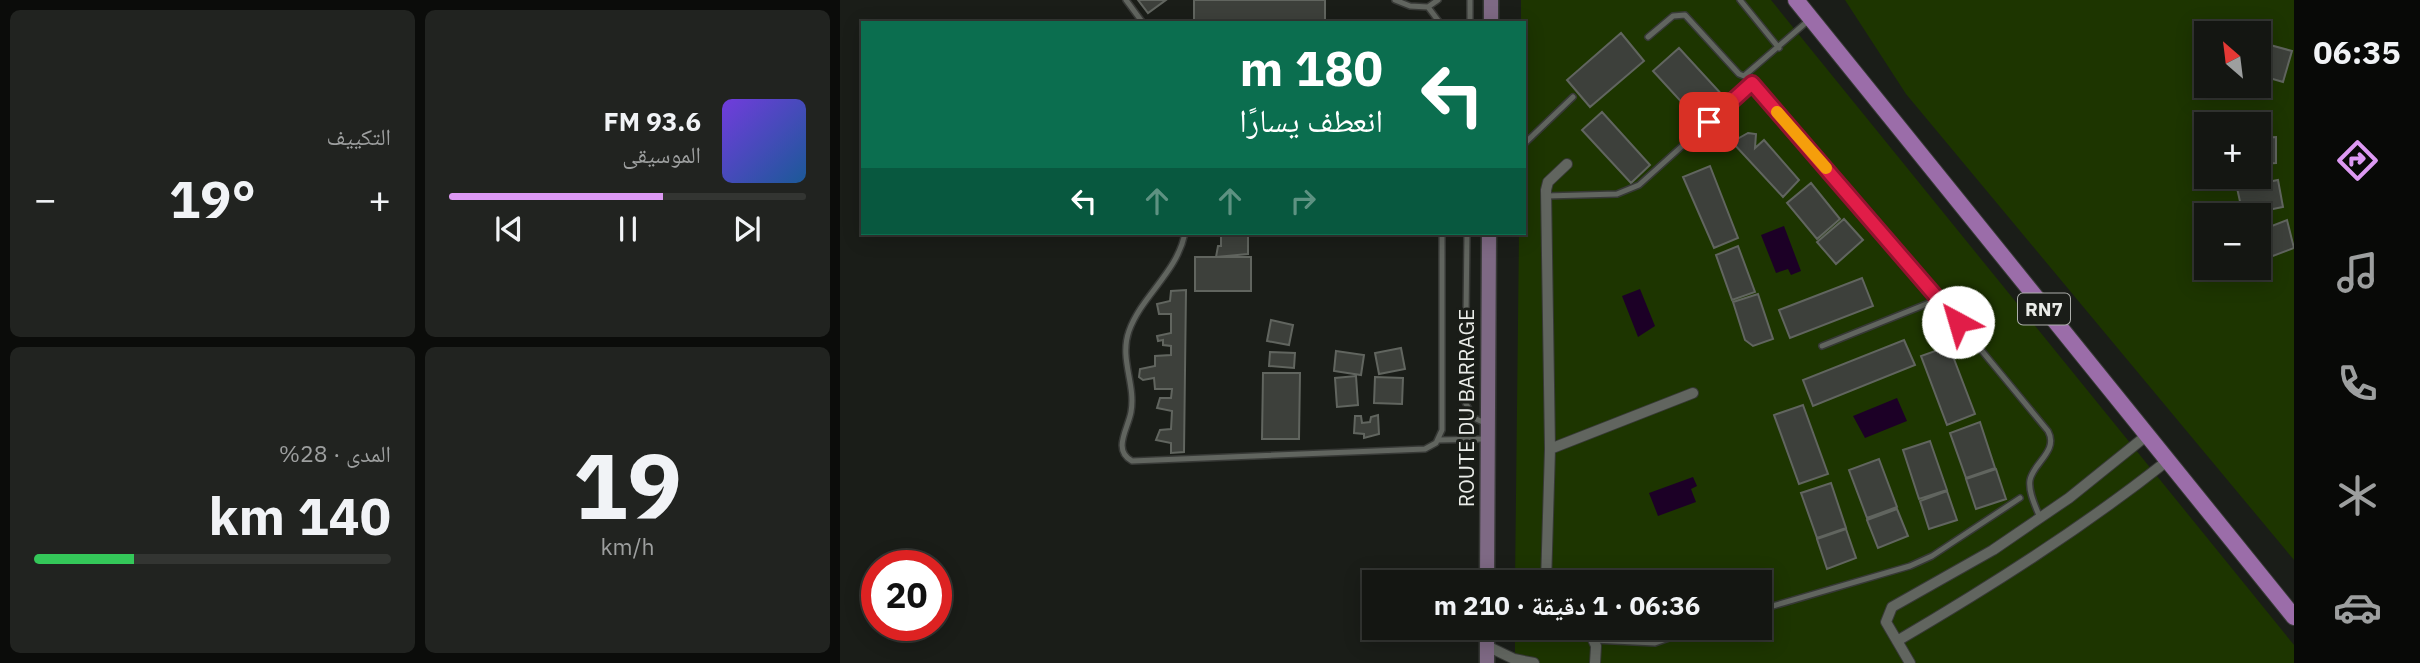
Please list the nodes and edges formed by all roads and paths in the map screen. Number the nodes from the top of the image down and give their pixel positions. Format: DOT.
graph roads {
  1 [pos="1126,0"];
  2 [pos="1395,0"];
  3 [pos="1438,0"];
  4 [pos="1470,0"];
  5 [pos="1491,0"];
  6 [pos="1740,0"];
  7 [pos="1796,0"];
  8 [pos="1428,7"];
  9 [pos="1811,19"];
  10 [pos="1142,21"];
  11 [pos="1438,21"];
  12 [pos="1470,21"];
  13 [pos="1491,21"];
  14 [pos="1648,37"];
  15 [pos="1779,48"];
  16 [pos="1573,97"];
  17 [pos="1526,142"];
  18 [pos="1567,164"];
  19 [pos="1546,197"];
  20 [pos="1184,235"];
  21 [pos="1442,235"];
  22 [pos="1467,235"];
  23 [pos="1489,235"];
  24 [pos="1939,299"];
  25 [pos="1822,346"];
  26 [pos="1693,393"];
  27 [pos="1488,424"];
  28 [pos="2146,436"];
  29 [pos="1488,439"];
  30 [pos="1439,440"];
  31 [pos="1550,449"];
  32 [pos="2167,461"];
  33 [pos="2020,498"];
  34 [pos="2040,518"];
  35 [pos="1488,570"];
  36 [pos="1546,570"];
  37 [pos="1772,606"];
  38 [pos="2294,617"];
  39 [pos="1487,640"];
  40 [pos="1594,640"];
  41 [pos="1663,640"];
  42 [pos="1897,641"];
  43 [pos="1487,646"];
  44 [pos="1487,663"];
  45 [pos="1534,663"];
  46 [pos="1595,663"];
  47 [pos="1910,663"];
  1 -- 10 [label="lane"];
  2 -- 8 [label="lane"];
  3 -- 8 [label="lane"];
  4 -- 12 [label="lane"];
  5 -- 13 [label="main road"];
  6 -- 15 [label="lane"];
  7 -- 9 [label="main road, RN7"];
  8 -- 11 [label="lane"];
  9 -- 15 [label="lane"];
  9 -- 28 [label="main road, RN7"];
  14 -- 15 [label="lane"];
  16 -- 17 [label="lane"];
  18 -- 19 [label="street"];
  19 -- 24 [label="lane"];
  19 -- 31 [label="street"];
  20 -- 30 [label="lane"];
  21 -- 30 [label="lane"];
  22 -- 27 [label="lane"];
  23 -- 27 [label="main road, ROUTE DU BARRAGE"];
  24 -- 25 [label="lane"];
  24 -- 34 [label="lane"];
  26 -- 31 [label="street"];
  27 -- 29 [label="main road, ROUTE DU BARRAGE"];
  28 -- 32 [label="main road, RN7"];
  28 -- 34 [label="street"];
  29 -- 30 [label="lane"];
  29 -- 35 [label="main road, ROUTE DU BARRAGE"];
  31 -- 36 [label="street"];
  32 -- 38 [label="main road, RN7"];
  32 -- 42 [label="street"];
  33 -- 37 [label="lane"];
  34 -- 42 [label="street"];
  39 -- 43 [label="main road"];
  40 -- 41 [label="lane"];
  40 -- 46 [label="street"];
  42 -- 47 [label="street"];
  43 -- 44 [label="main road"];
  43 -- 45 [label="street"];
}
